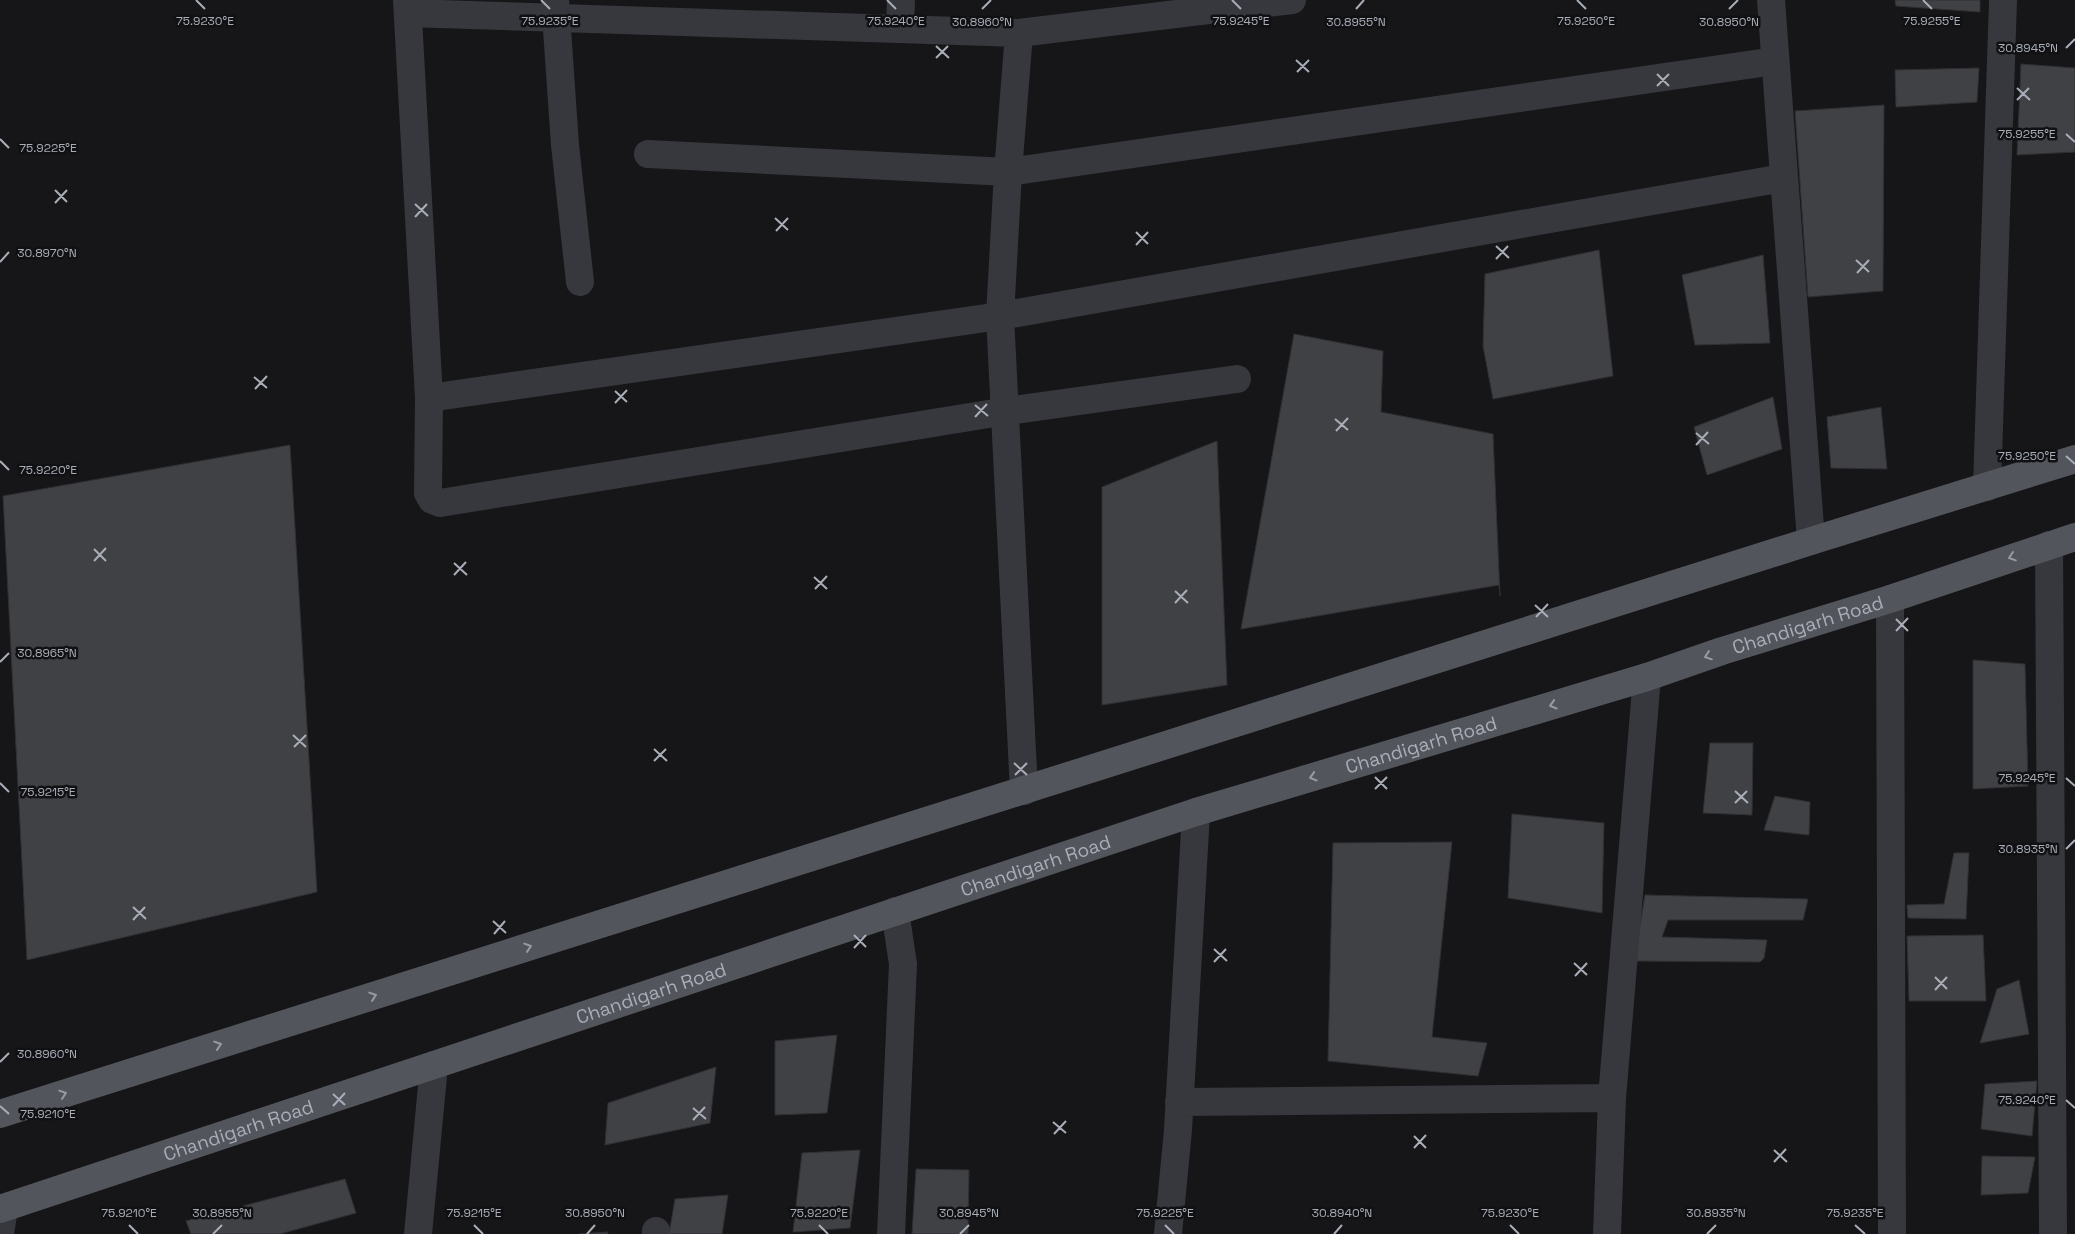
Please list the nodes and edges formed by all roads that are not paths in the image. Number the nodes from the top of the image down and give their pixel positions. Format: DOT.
graph roads {
  1 [pos="901,0"];
  2 [pos="1292,0"];
  3 [pos="1771,0"];
  4 [pos="2003,0"];
  5 [pos="407,7"];
  6 [pos="556,10"];
  7 [pos="675,11"];
  8 [pos="900,29"];
  9 [pos="1019,33"];
  10 [pos="1775,61"];
  11 [pos="648,154"];
  12 [pos="1008,172"];
  13 [pos="1783,178"];
  14 [pos="580,282"];
  15 [pos="1000,316"];
  16 [pos="1237,379"];
  17 [pos="429,398"];
  18 [pos="1007,411"];
  19 [pos="2075,460"];
  20 [pos="1987,487"];
  21 [pos="2075,537"];
  22 [pos="1811,541"];
  23 [pos="2049,545"];
  24 [pos="1890,599"];
  25 [pos="1647,677"];
  26 [pos="1024,791"];
  27 [pos="1196,812"];
  28 [pos="895,911"];
  29 [pos="434,1065"];
  30 [pos="1612,1098"];
  31 [pos="1179,1102"];
  32 [pos="0,1114"];
  33 [pos="1,1217"];
  34 [pos="418,1234"];
  35 [pos="891,1234"];
  36 [pos="1168,1234"];
  37 [pos="1608,1234"];
  38 [pos="1892,1234"];
  39 [pos="2053,1234"];
  1 -- 8 [label="street"];
  2 -- 9 [label="street"];
  3 -- 10 [label="street"];
  4 -- 20 [label="street"];
  5 -- 6 [label="street"];
  5 -- 17 [label="street"];
  6 -- 7 [label="street"];
  6 -- 14 [label="street"];
  7 -- 8 [label="street"];
  8 -- 9 [label="street"];
  9 -- 12 [label="street"];
  10 -- 12 [label="street"];
  10 -- 13 [label="street"];
  11 -- 12 [label="street"];
  12 -- 15 [label="street"];
  13 -- 15 [label="street"];
  13 -- 22 [label="street"];
  15 -- 17 [label="street"];
  15 -- 18 [label="street"];
  16 -- 18 [label="street"];
  17 -- 18 [label="street"];
  18 -- 26 [label="street"];
  19 -- 20 [label="main road"];
  20 -- 22 [label="main road"];
  21 -- 23 [label="main road, Chandigarh Road"];
  22 -- 26 [label="main road"];
  23 -- 24 [label="main road, Chandigarh Road, one-way"];
  23 -- 39 [label="street"];
  24 -- 25 [label="main road, Chandigarh Road, one-way"];
  24 -- 38 [label="street"];
  25 -- 27 [label="main road, Chandigarh Road, one-way"];
  25 -- 30 [label="street"];
  32 -- 26 [label="main road, one-way"];
  27 -- 28 [label="main road, Chandigarh Road"];
  27 -- 31 [label="street"];
  28 -- 29 [label="main road, Chandigarh Road"];
  28 -- 35 [label="street"];
  29 -- 33 [label="main road, Chandigarh Road"];
  29 -- 34 [label="street"];
  30 -- 31 [label="street"];
  30 -- 37 [label="street"];
  31 -- 36 [label="street"];
}
